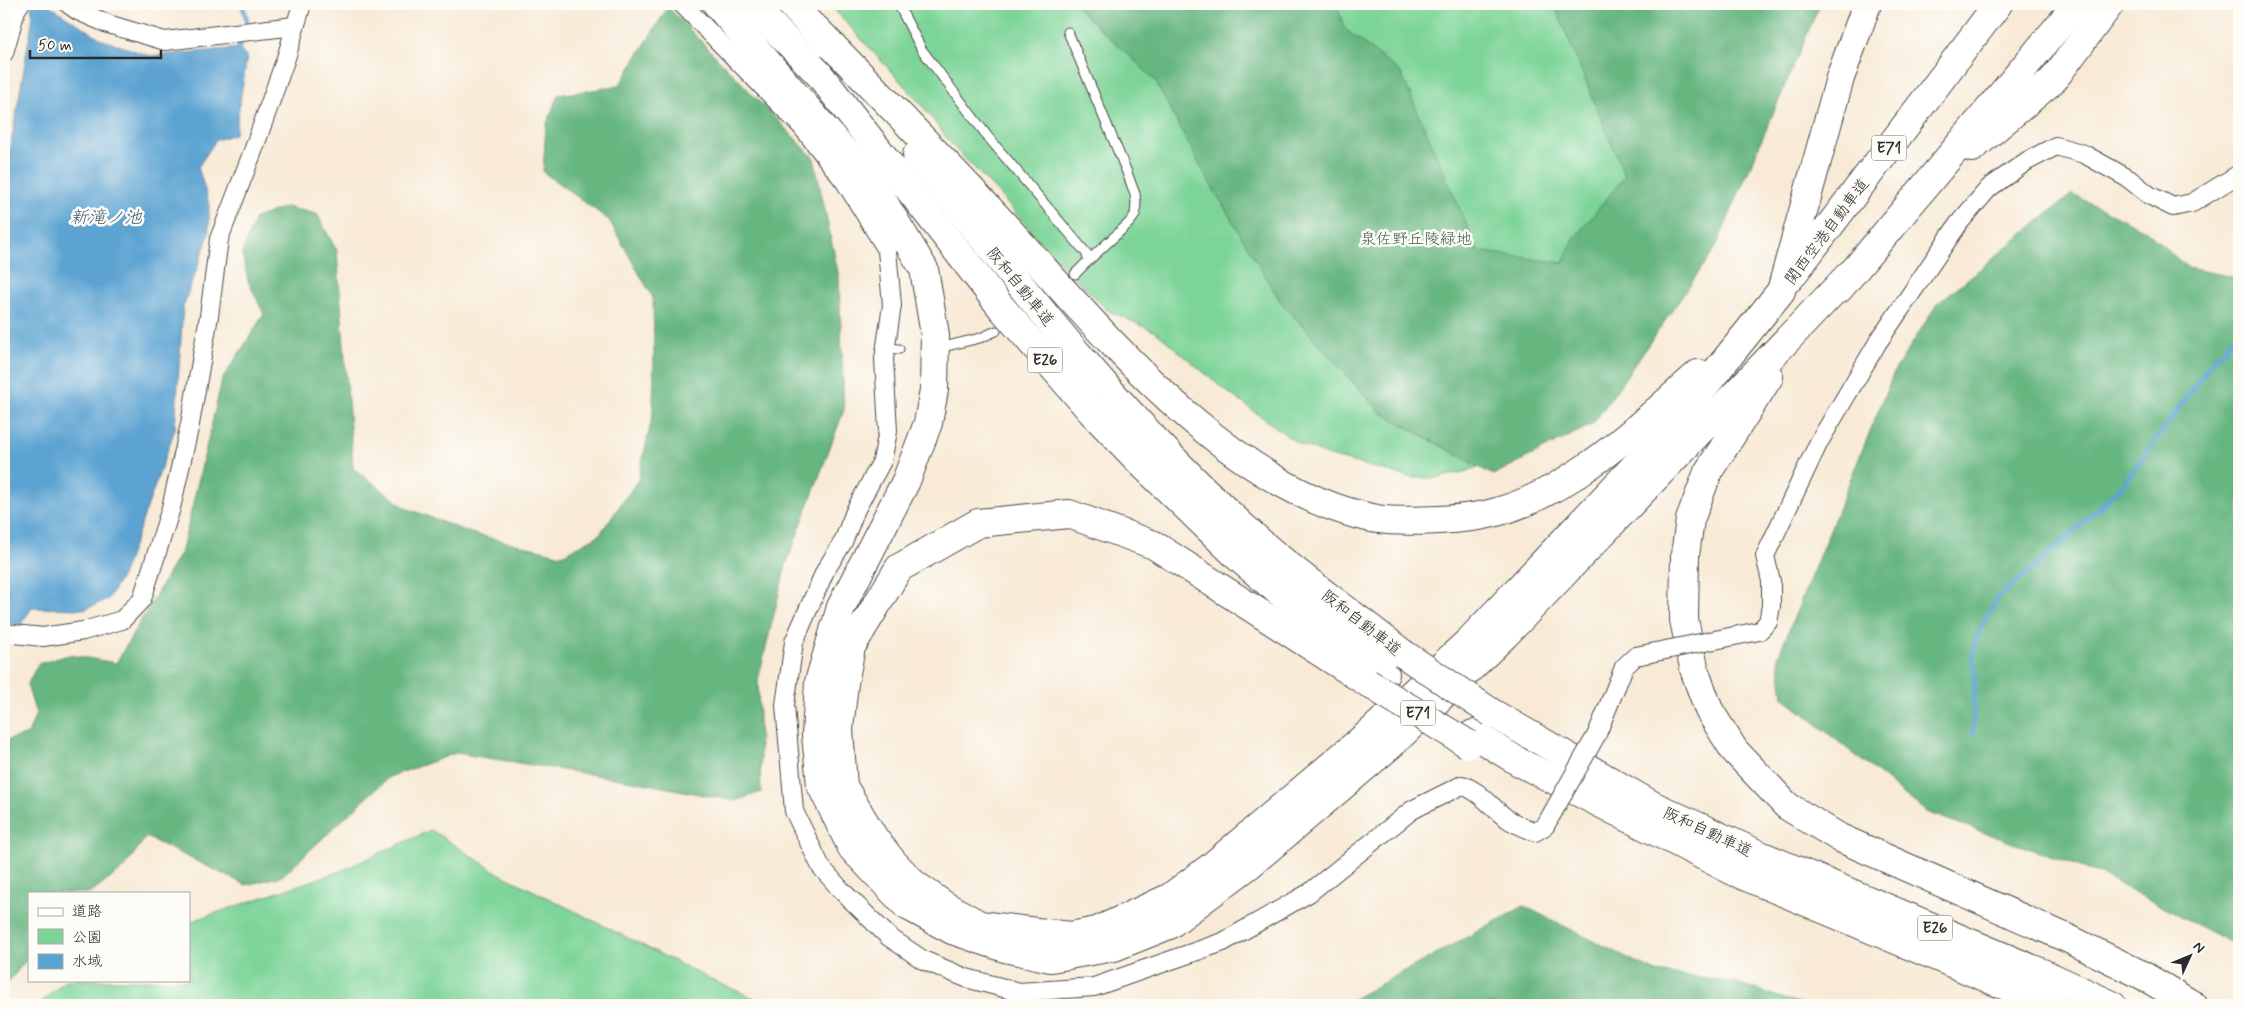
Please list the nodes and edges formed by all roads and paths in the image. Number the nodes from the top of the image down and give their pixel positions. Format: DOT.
graph roads {
  1 [pos="20,4"];
  2 [pos="68,4"];
  3 [pos="302,4"];
  4 [pos="682,4"];
  5 [pos="751,4"];
  6 [pos="791,4"];
  7 [pos="898,4"];
  8 [pos="1867,4"];
  9 [pos="1998,4"];
  10 [pos="2077,4"];
  11 [pos="2110,4"];
  12 [pos="721,8"];
  13 [pos="288,26"];
  14 [pos="816,29"];
  15 [pos="1068,32"];
  16 [pos="4,52"];
  17 [pos="2239,174"];
  18 [pos="1915,196"];
  19 [pos="1088,261"];
  20 [pos="1076,274"];
  21 [pos="1850,274"];
  22 [pos="1780,292"];
  23 [pos="1762,317"];
  24 [pos="996,330"];
  25 [pos="944,347"];
  26 [pos="4,633"];
  27 [pos="1377,679"];
  28 [pos="2051,1005"];
  29 [pos="2110,1005"];
  30 [pos="2193,1005"];
  1 -- 16 [label="street"];
  2 -- 13 [label="street"];
  3 -- 13 [label="street"];
  4 -- 17 [label="street, bridge"];
  5 -- 27 [label="highway, 阪和自動車道 / E26"];
  6 -- 14 [label="highway, 阪和自動車道 / E26"];
  7 -- 19 [label="lane"];
  8 -- 22 [label="highway"];
  9 -- 22 [label="highway, 関西空港自動車道 / E71"];
  10 -- 18 [label="highway"];
  11 -- 18 [label="highway"];
  12 -- 21 [label="highway"];
  13 -- 26 [label="street"];
  14 -- 23 [label="highway"];
  14 -- 29 [label="highway, 阪和自動車道 / E26, bridge"];
  15 -- 19 [label="lane"];
  18 -- 21 [label="highway"];
  19 -- 20 [label="lane"];
  21 -- 30 [label="highway"];
  22 -- 23 [label="highway, 関西空港自動車道"];
  23 -- 27 [label="highway"];
  24 -- 25 [label="lane"];
  27 -- 28 [label="highway, 阪和自動車道 / E26"];
}
